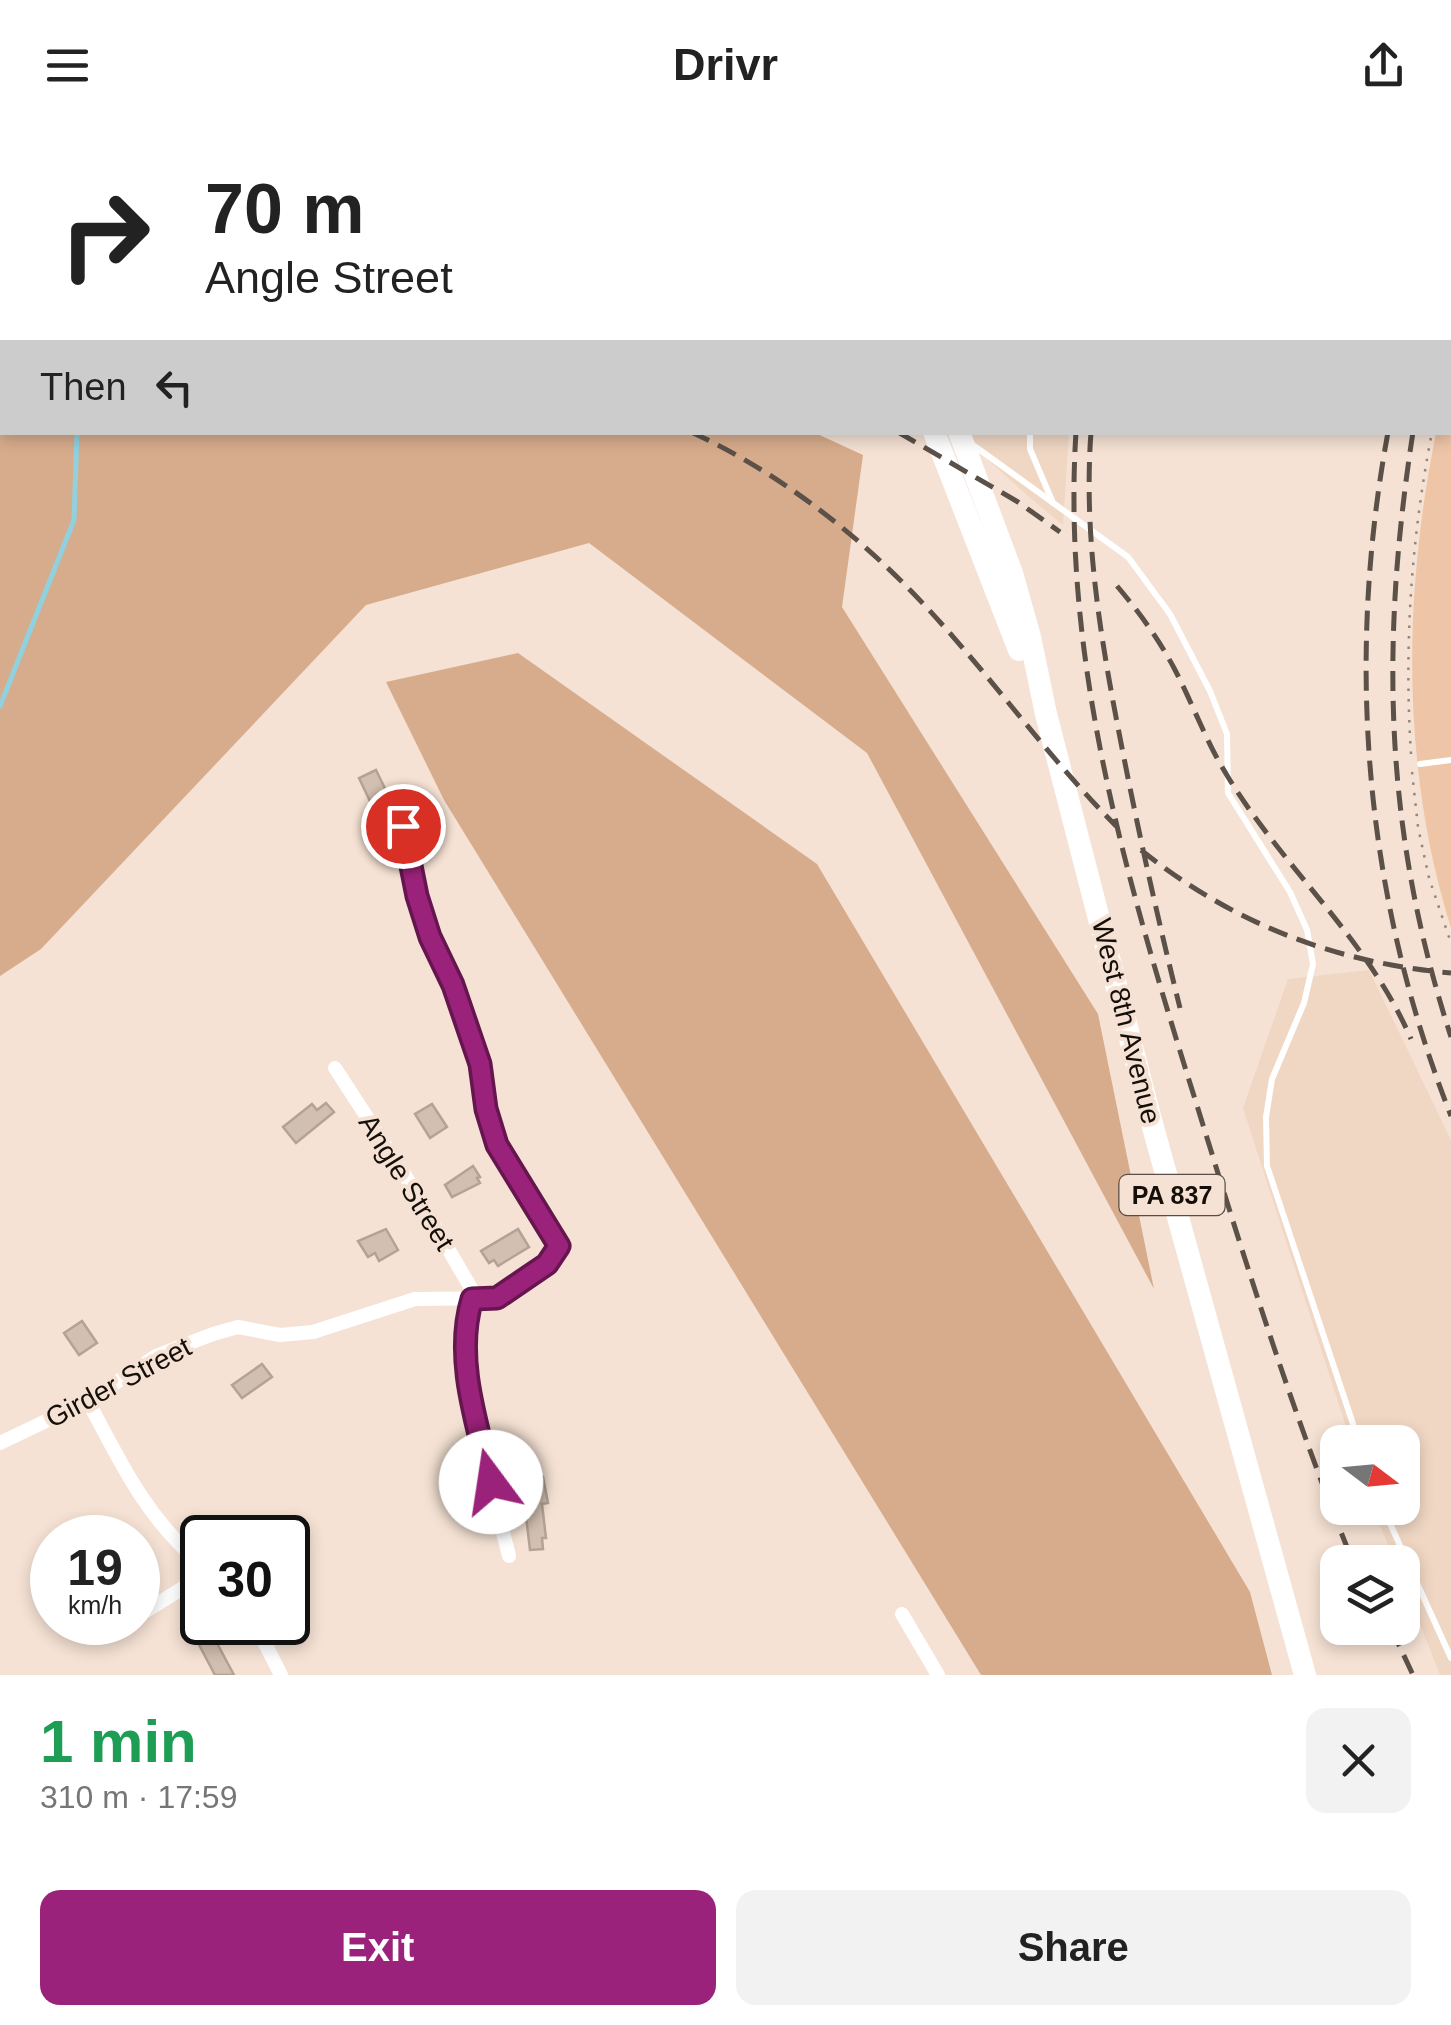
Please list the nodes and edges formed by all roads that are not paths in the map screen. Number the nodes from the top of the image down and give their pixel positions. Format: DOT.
graph roads {
  1 [pos="935,435"];
  2 [pos="958,435"];
  3 [pos="961,435"];
  4 [pos="1030,435"];
  5 [pos="1053,504"];
  6 [pos="1003,577"];
  7 [pos="1451,760"];
  8 [pos="1420,764"];
  9 [pos="403,826"];
  10 [pos="335,1068"];
  11 [pos="559,1246"];
  12 [pos="472,1299"];
  13 [pos="88,1401"];
  14 [pos="1354,1425"];
  15 [pos="0,1443"];
  16 [pos="1391,1525"];
  17 [pos="180,1544"];
  18 [pos="509,1556"];
  19 [pos="902,1614"];
  20 [pos="266,1645"];
  21 [pos="1451,1658"];
  22 [pos="281,1675"];
  23 [pos="938,1675"];
  24 [pos="1305,1675"];
  1 -- 6 [label="main road, PA 837"];
  2 -- 6 [label="main road, PA 837"];
  3 -- 5 [label="lane"];
  4 -- 5 [label="lane"];
  5 -- 14 [label="lane"];
  6 -- 24 [label="main road, West 8th Avenue / PA 837"];
  7 -- 8 [label="lane"];
  9 -- 11 [label="lane"];
  10 -- 12 [label="street, Angle Street"];
  11 -- 12 [label="street"];
  12 -- 13 [label="street, Girder Street"];
  12 -- 18 [label="street"];
  13 -- 15 [label="street, Girder Street"];
  13 -- 17 [label="street"];
  16 -- 21 [label="lane"];
  19 -- 23 [label="street"];
  20 -- 22 [label="street"];
}
